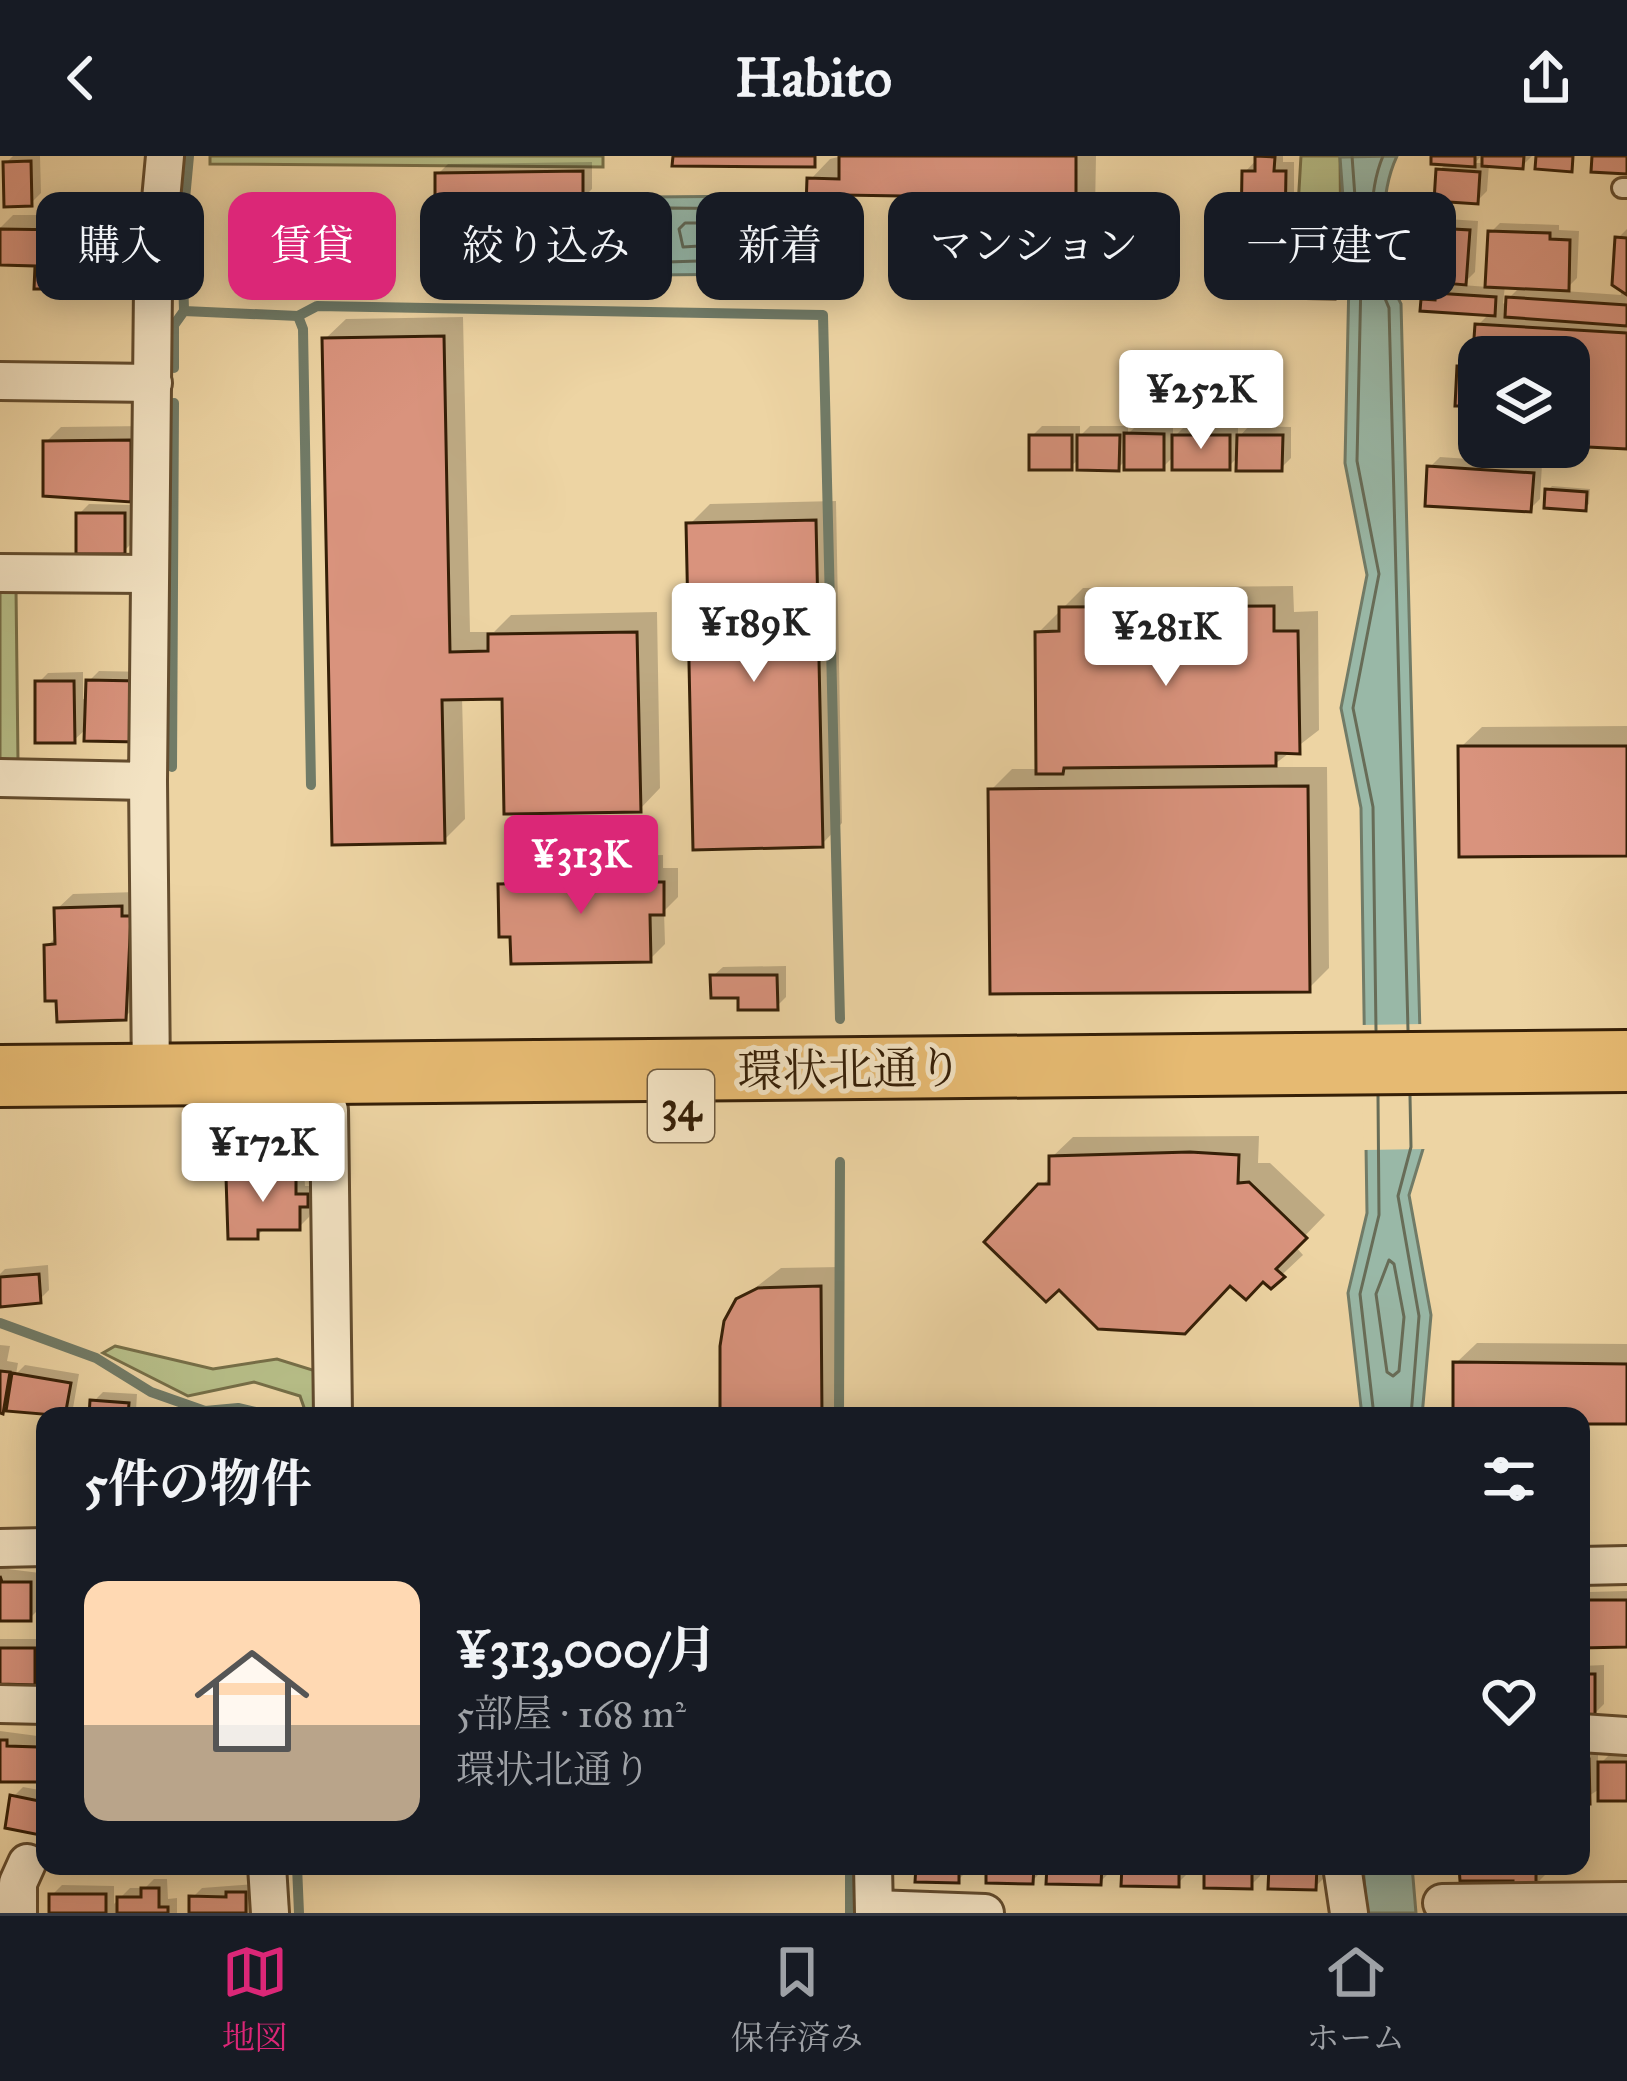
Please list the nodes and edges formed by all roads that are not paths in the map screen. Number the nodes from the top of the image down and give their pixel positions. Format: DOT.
graph roads {
  1 [pos="165,156"];
  2 [pos="0,381"];
  3 [pos="153,383"];
  4 [pos="0,573"];
  5 [pos="150,574"];
  6 [pos="0,778"];
  7 [pos="148,781"];
  8 [pos="1627,1061"];
  9 [pos="0,1076"];
  10 [pos="151,1077"];
  11 [pos="1362,1083"];
  12 [pos="1425,1083"];
  13 [pos="1627,1099"];
  14 [pos="329,1109"];
  15 [pos="0,1114"];
  16 [pos="333,1407"];
  17 [pos="36,1547"];
  18 [pos="0,1548"];
  19 [pos="1627,1565"];
  20 [pos="1590,1566"];
  21 [pos="0,1704"];
  22 [pos="36,1705"];
  23 [pos="1590,1734"];
  24 [pos="1627,1736"];
  25 [pos="24,1860"];
  26 [pos="267,1875"];
  27 [pos="873,1875"];
  28 [pos="1343,1875"];
  29 [pos="1627,1901"];
  30 [pos="1442,1903"];
  31 [pos="874,1911"];
  32 [pos="17,1913"];
  33 [pos="269,1913"];
  34 [pos="986,1913"];
  35 [pos="1348,1913"];
  1 -- 3 [label="street"];
  2 -- 3 [label="street"];
  3 -- 5 [label="street"];
  4 -- 5 [label="street"];
  5 -- 7 [label="street"];
  6 -- 7 [label="street"];
  7 -- 10 [label="street"];
  8 -- 12 [label="highway, 環状北通り / 34"];
  9 -- 10 [label="highway, 環状北通り / 34"];
  10 -- 11 [label="highway, 環状北通り / 34"];
  11 -- 12 [label="highway, 環状北通り / 34"];
  11 -- 14 [label="highway, 環状北通り / 34"];
  12 -- 13 [label="highway, 環状北通り / 34"];
  14 -- 15 [label="highway, 環状北通り / 34"];
  14 -- 16 [label="street"];
  17 -- 18 [label="street"];
  19 -- 20 [label="street"];
  21 -- 22 [label="street"];
  23 -- 24 [label="street"];
  25 -- 32 [label="street"];
  26 -- 33 [label="street"];
  27 -- 31 [label="street"];
  28 -- 35 [label="street"];
  29 -- 30 [label="street"];
  31 -- 34 [label="street"];
}
